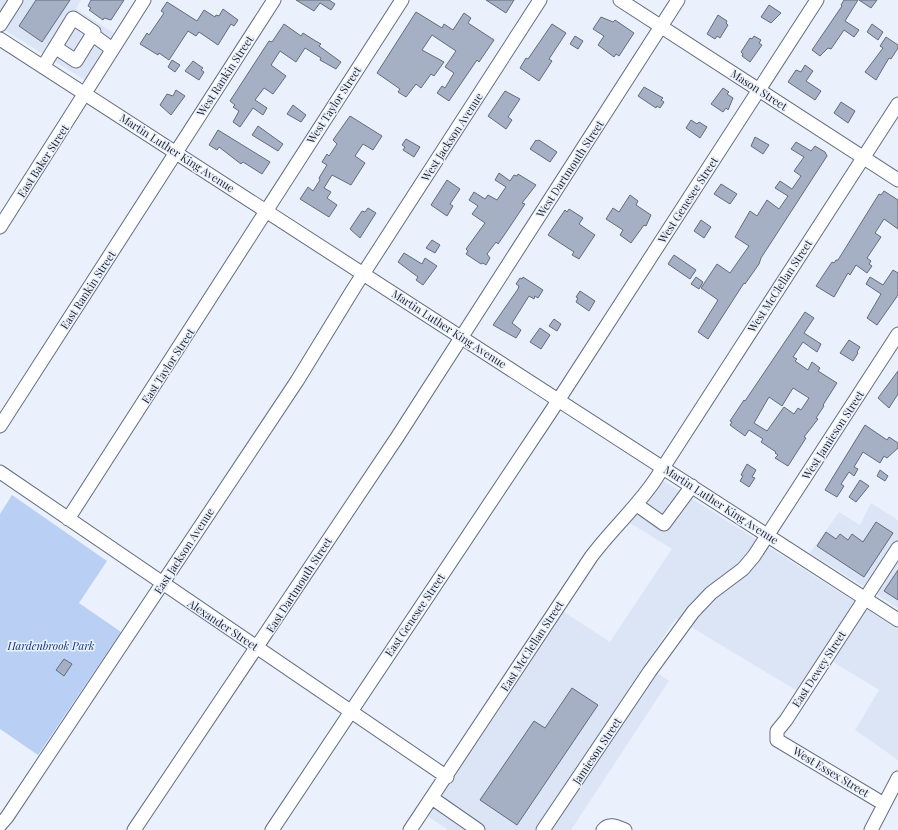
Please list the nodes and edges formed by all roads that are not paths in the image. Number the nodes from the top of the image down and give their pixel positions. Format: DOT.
graph roads {
  1 [pos="16,0"];
  2 [pos="144,0"];
  3 [pos="274,0"];
  4 [pos="402,0"];
  5 [pos="540,0"];
  6 [pos="620,0"];
  7 [pos="678,0"];
  8 [pos="817,0"];
  9 [pos="4,10"];
  10 [pos="0,25"];
  11 [pos="661,27"];
  12 [pos="92,35"];
  13 [pos="0,39"];
  14 [pos="55,47"];
  15 [pos="112,49"];
  16 [pos="43,67"];
  17 [pos="759,90"];
  18 [pos="84,94"];
  19 [pos="898,104"];
  20 [pos="175,152"];
  21 [pos="864,158"];
  22 [pos="898,180"];
  23 [pos="266,211"];
  24 [pos="0,227"];
  25 [pos="363,274"];
  26 [pos="898,334"];
  27 [pos="461,337"];
  28 [pos="558,401"];
  29 [pos="0,426"];
  30 [pos="663,468"];
  31 [pos="0,472"];
  32 [pos="692,486"];
  33 [pos="637,505"];
  34 [pos="68,519"];
  35 [pos="768,536"];
  36 [pos="898,548"];
  37 [pos="162,584"];
  38 [pos="865,599"];
  39 [pos="898,620"];
  40 [pos="257,648"];
  41 [pos="650,671"];
  42 [pos="351,712"];
  43 [pos="777,740"];
  44 [pos="447,777"];
  45 [pos="898,778"];
  46 [pos="432,798"];
  47 [pos="884,804"];
  48 [pos="0,825"];
  49 [pos="134,830"];
  50 [pos="272,830"];
  51 [pos="410,830"];
  52 [pos="478,830"];
  53 [pos="543,830"];
  54 [pos="603,830"];
  55 [pos="625,830"];
  56 [pos="870,830"];
  1 -- 9 [label="street"];
  2 -- 15 [label="street, East Baker Street"];
  3 -- 20 [label="street, West Rankin Street"];
  4 -- 23 [label="street, West Taylor Street"];
  5 -- 25 [label="street, West Jackson Avenue"];
  6 -- 11 [label="street, Mason Street"];
  7 -- 11 [label="street, West Dartmouth Street"];
  8 -- 17 [label="street, West Genesee Street"];
  9 -- 10 [label="street"];
  11 -- 17 [label="street, Mason Street"];
  11 -- 27 [label="street, West Dartmouth Street"];
  12 -- 14 [label="street"];
  12 -- 14 [label="street"];
  12 -- 15 [label="street"];
  13 -- 16 [label="street, Martin Luther King Avenue"];
  14 -- 16 [label="street"];
  15 -- 18 [label="street, East Baker Street"];
  16 -- 18 [label="street, Martin Luther King Avenue"];
  17 -- 21 [label="street, Mason Street"];
  17 -- 28 [label="street, West Genesee Street"];
  18 -- 20 [label="street, Martin Luther King Avenue"];
  18 -- 24 [label="street, East Baker Street"];
  19 -- 21 [label="street, West McClellan Street"];
  20 -- 23 [label="street, Martin Luther King Avenue"];
  20 -- 29 [label="street, East Rankin Street"];
  21 -- 22 [label="street, Mason Street"];
  21 -- 30 [label="street, West McClellan Street"];
  23 -- 25 [label="street, Martin Luther King Avenue"];
  23 -- 34 [label="street, East Taylor Street"];
  25 -- 27 [label="street, Martin Luther King Avenue"];
  25 -- 37 [label="street, East Jackson Avenue"];
  26 -- 35 [label="street, West Jamieson Street"];
  27 -- 28 [label="street, Martin Luther King Avenue"];
  27 -- 40 [label="street, East Dartmouth Street"];
  28 -- 30 [label="street, Martin Luther King Avenue"];
  28 -- 42 [label="street, East Genesee Street"];
  30 -- 32 [label="street, Martin Luther King Avenue"];
  30 -- 33 [label="street, East McClellan Street"];
  31 -- 34 [label="street, Alexander Street"];
  32 -- 33 [label="street"];
  32 -- 35 [label="street, Martin Luther King Avenue"];
  33 -- 44 [label="street, East McClellan Street"];
  34 -- 37 [label="street, Alexander Street"];
  35 -- 38 [label="street, Martin Luther King Avenue"];
  35 -- 41 [label="street, West Jamieson Street"];
  36 -- 38 [label="street, East Dewey Street"];
  37 -- 40 [label="street, Alexander Street"];
  37 -- 48 [label="street, East Jackson Avenue"];
  38 -- 39 [label="street, Martin Luther King Avenue"];
  38 -- 43 [label="street, East Dewey Street"];
  40 -- 42 [label="street, Alexander Street"];
  40 -- 49 [label="street, East Dartmouth Street"];
  41 -- 53 [label="street, Jamieson Street"];
  42 -- 44 [label="street, Alexander Street"];
  42 -- 50 [label="street, East Genesee Street"];
  43 -- 47 [label="street, West Essex Street"];
  44 -- 46 [label="street, East McClellan Street"];
  45 -- 47 [label="street"];
  46 -- 51 [label="street, East McClellan Street"];
  46 -- 52 [label="street"];
  47 -- 56 [label="street"];
  54 -- 55 [label="street"];
}
